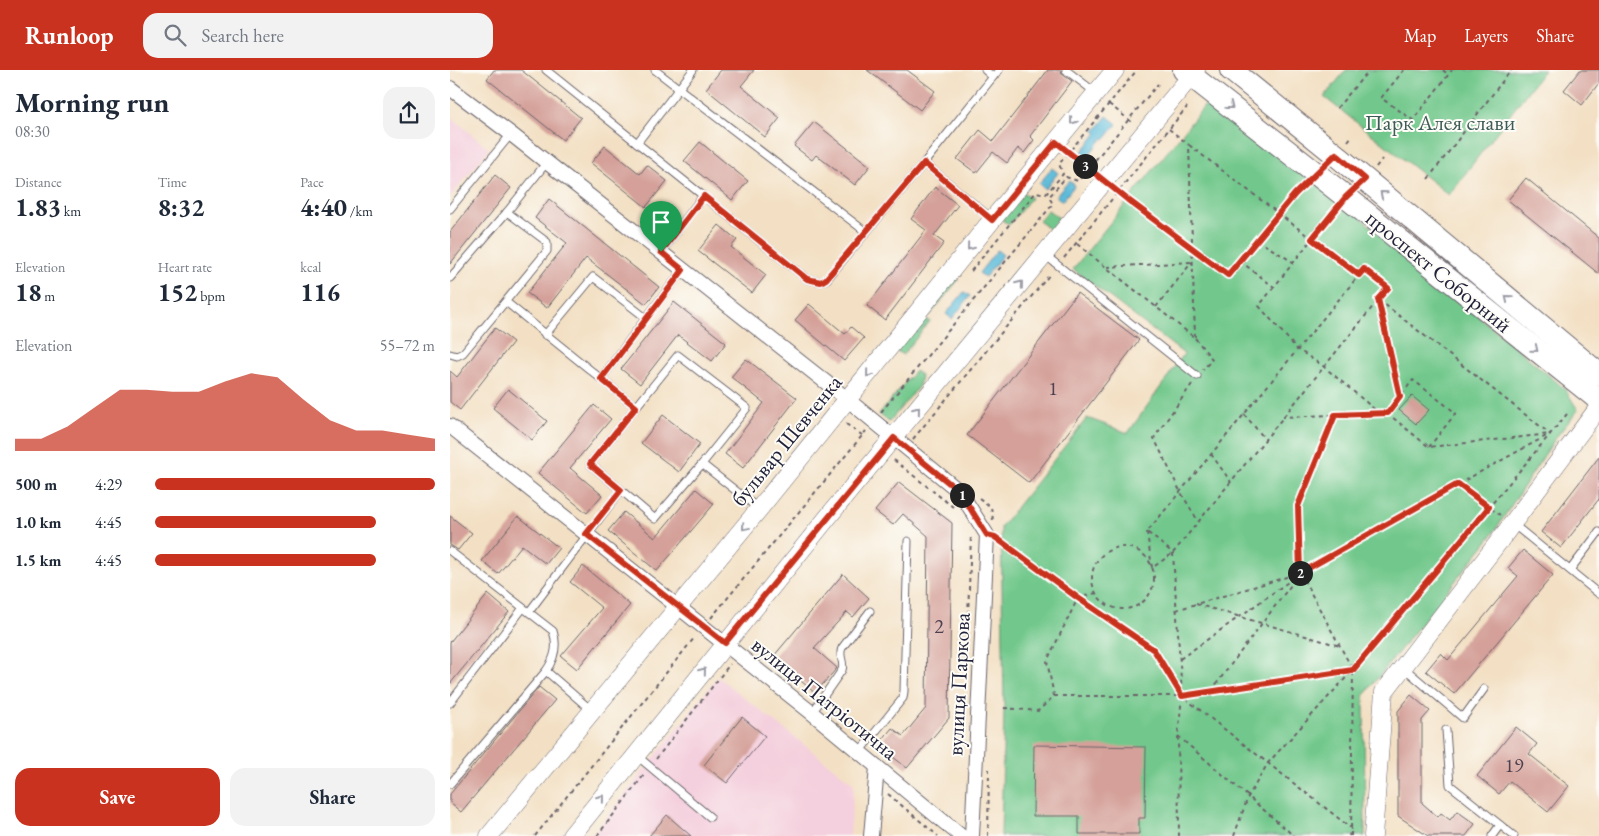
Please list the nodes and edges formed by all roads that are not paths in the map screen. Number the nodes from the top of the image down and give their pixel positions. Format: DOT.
graph roads {
  1 [pos="546,70"];
  2 [pos="655,70"];
  3 [pos="693,70"];
  4 [pos="985,70"];
  5 [pos="999,70"];
  6 [pos="1066,70"];
  7 [pos="1115,70"];
  8 [pos="1231,70"];
  9 [pos="1190,72"];
  10 [pos="993,77"];
  11 [pos="450,88"];
  12 [pos="678,89"];
  13 [pos="1102,98"];
  14 [pos="511,134"];
  15 [pos="637,143"];
  16 [pos="547,162"];
  17 [pos="924,163"];
  18 [pos="704,196"];
  19 [pos="450,209"];
  20 [pos="507,212"];
  21 [pos="992,220"];
  22 [pos="866,232"];
  23 [pos="661,252"];
  24 [pos="1051,260"];
  25 [pos="683,270"];
  26 [pos="450,278"];
  27 [pos="506,302"];
  28 [pos="646,318"];
  29 [pos="545,335"];
  30 [pos="450,354"];
  31 [pos="1599,374"];
  32 [pos="1198,376"];
  33 [pos="601,379"];
  34 [pos="1599,400"];
  35 [pos="853,405"];
  36 [pos="636,407"];
  37 [pos="1599,407"];
  38 [pos="450,426"];
  39 [pos="902,440"];
  40 [pos="702,464"];
  41 [pos="621,490"];
  42 [pos="760,509"];
  43 [pos="1513,524"];
  44 [pos="1599,532"];
  45 [pos="586,534"];
  46 [pos="908,541"];
  47 [pos="450,551"];
  48 [pos="1570,570"];
  49 [pos="1599,594"];
  50 [pos="679,606"];
  51 [pos="526,610"];
  52 [pos="870,611"];
  53 [pos="725,643"];
  54 [pos="1403,667"];
  55 [pos="546,671"];
  56 [pos="1484,689"];
  57 [pos="450,702"];
  58 [pos="593,711"];
  59 [pos="812,713"];
  60 [pos="1446,730"];
  61 [pos="859,752"];
  62 [pos="635,755"];
  63 [pos="877,767"];
  64 [pos="450,784"];
  65 [pos="710,816"];
  66 [pos="1500,825"];
  67 [pos="874,834"];
  68 [pos="1375,835"];
  69 [pos="489,836"];
  70 [pos="571,836"];
  71 [pos="961,836"];
  72 [pos="972,836"];
  73 [pos="1492,836"];
  74 [pos="1514,836"];
  1 -- 15 [label="lane"];
  2 -- 12 [label="lane"];
  3 -- 12 [label="lane"];
  4 -- 10 [label="lane"];
  5 -- 10 [label="lane"];
  6 -- 13 [label="lane"];
  7 -- 13 [label="street, бульвар Шевченка"];
  31 -- 8 [label="main road, проспект Соборний, one-way"];
  9 -- 24 [label="street"];
  9 -- 34 [label="main road, проспект Соборний, one-way"];
  10 -- 17 [label="lane"];
  11 -- 14 [label="street"];
  12 -- 15 [label="lane"];
  12 -- 22 [label="lane"];
  13 -- 21 [label="street, бульвар Шевченка, one-way"];
  14 -- 16 [label="street"];
  14 -- 19 [label="lane"];
  15 -- 18 [label="lane"];
  16 -- 20 [label="lane"];
  16 -- 23 [label="street"];
  17 -- 21 [label="lane"];
  17 -- 22 [label="lane"];
  18 -- 22 [label="lane"];
  18 -- 23 [label="lane"];
  20 -- 26 [label="lane"];
  20 -- 27 [label="lane"];
  21 -- 35 [label="street, бульвар Шевченка, one-way"];
  23 -- 25 [label="street"];
  24 -- 32 [label="lane"];
  39 -- 24 [label="street, one-way"];
  25 -- 28 [label="lane"];
  25 -- 35 [label="street"];
  27 -- 29 [label="lane"];
  27 -- 30 [label="lane"];
  28 -- 29 [label="lane"];
  28 -- 33 [label="lane"];
  29 -- 33 [label="lane"];
  33 -- 36 [label="lane"];
  35 -- 39 [label="street"];
  35 -- 42 [label="street, бульвар Шевченка"];
  36 -- 40 [label="lane"];
  36 -- 41 [label="lane"];
  37 -- 43 [label="street"];
  38 -- 45 [label="street, вулиця Патріотична"];
  39 -- 53 [label="street"];
  39 -- 72 [label="street, вулиця Паркова"];
  40 -- 41 [label="lane"];
  40 -- 42 [label="lane"];
  41 -- 45 [label="lane"];
  42 -- 50 [label="street, бульвар Шевченка, one-way"];
  43 -- 48 [label="lane"];
  43 -- 54 [label="street"];
  44 -- 48 [label="lane"];
  45 -- 50 [label="street, вулиця Патріотична"];
  45 -- 51 [label="lane"];
  46 -- 61 [label="lane"];
  47 -- 51 [label="lane"];
  48 -- 49 [label="lane"];
  50 -- 53 [label="street, вулиця Патріотична"];
  50 -- 58 [label="street, бульвар Шевченка"];
  51 -- 55 [label="lane"];
  51 -- 57 [label="lane"];
  52 -- 59 [label="lane"];
  53 -- 59 [label="street, вулиця Патріотична"];
  62 -- 53 [label="street, one-way"];
  54 -- 56 [label="lane"];
  54 -- 68 [label="street"];
  55 -- 58 [label="lane"];
  55 -- 64 [label="lane"];
  58 -- 69 [label="street, бульвар Шевченка"];
  59 -- 61 [label="street, вулиця Патріотична"];
  60 -- 66 [label="lane"];
  61 -- 63 [label="street, вулиця Патріотична"];
  62 -- 65 [label="lane"];
  70 -- 62 [label="street, one-way"];
  63 -- 67 [label="street"];
  63 -- 71 [label="street, вулиця Патріотична"];
  66 -- 73 [label="lane"];
  66 -- 74 [label="lane"];
}
